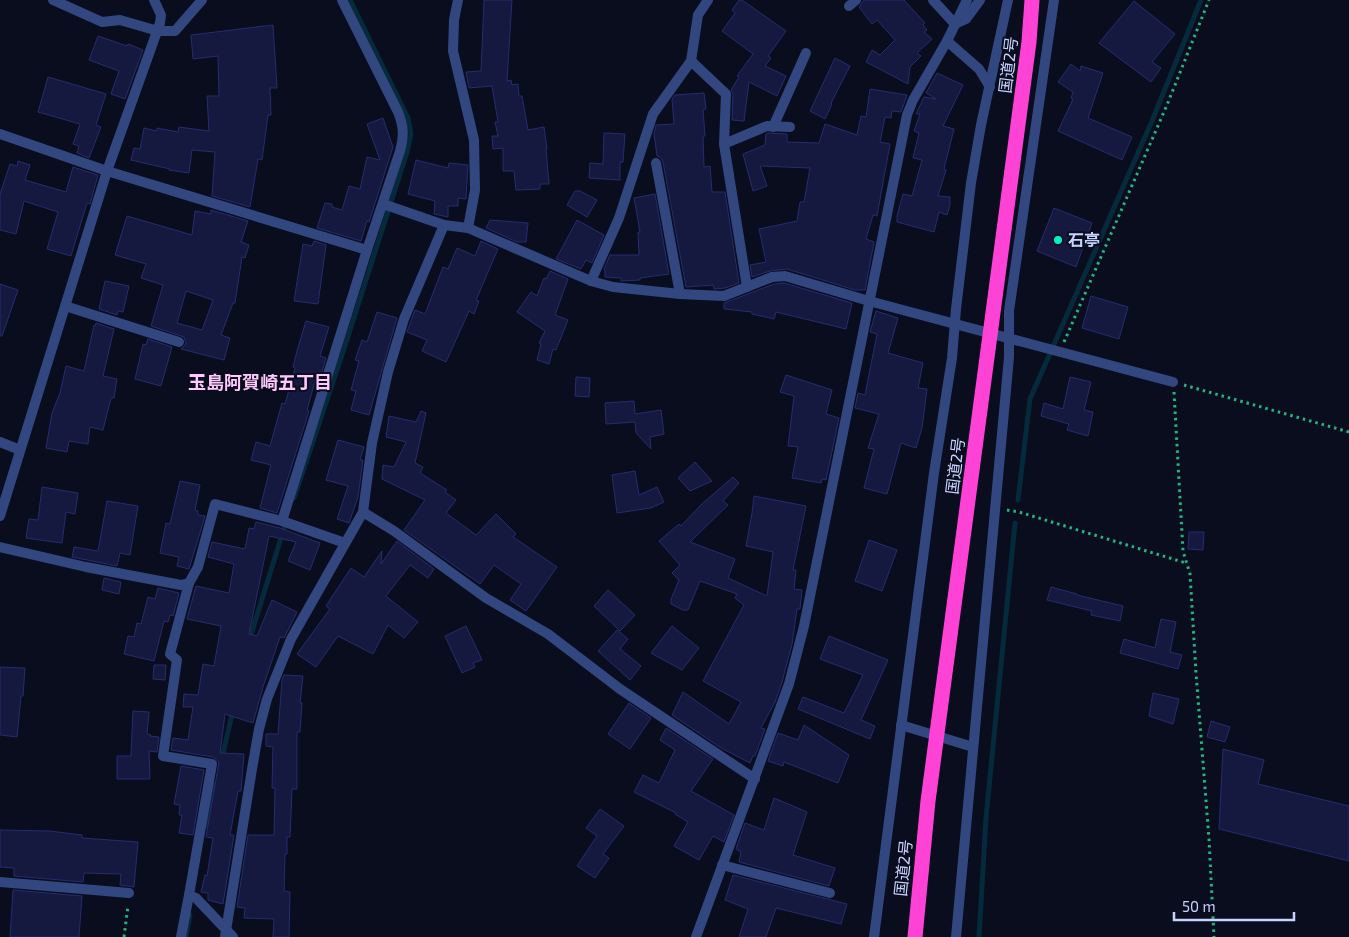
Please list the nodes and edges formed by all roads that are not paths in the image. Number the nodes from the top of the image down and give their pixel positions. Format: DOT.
graph roads {
  1 [pos="53,0"];
  2 [pos="154,0"];
  3 [pos="202,0"];
  4 [pos="342,0"];
  5 [pos="458,0"];
  6 [pos="708,0"];
  7 [pos="933,0"];
  8 [pos="967,0"];
  9 [pos="980,0"];
  10 [pos="1008,0"];
  11 [pos="1032,0"];
  12 [pos="1054,0"];
  13 [pos="955,24"];
  14 [pos="158,31"];
  15 [pos="947,40"];
  16 [pos="806,53"];
  17 [pos="691,61"];
  18 [pos="990,87"];
  19 [pos="773,127"];
  20 [pos="790,127"];
  21 [pos="0,134"];
  22 [pos="724,144"];
  23 [pos="656,164"];
  24 [pos="107,171"];
  25 [pos="387,206"];
  26 [pos="444,225"];
  27 [pos="468,228"];
  28 [pos="367,250"];
  29 [pos="590,281"];
  30 [pos="747,287"];
  31 [pos="680,294"];
  32 [pos="869,301"];
  33 [pos="65,306"];
  34 [pos="955,323"];
  35 [pos="1009,339"];
  36 [pos="179,342"];
  37 [pos="1173,382"];
  38 [pos="0,442"];
  39 [pos="20,450"];
  40 [pos="363,512"];
  41 [pos="0,516"];
  42 [pos="282,521"];
  43 [pos="345,543"];
  44 [pos="0,547"];
  45 [pos="189,583"];
  46 [pos="901,725"];
  47 [pos="973,747"];
  48 [pos="755,779"];
  49 [pos="722,865"];
  50 [pos="0,882"];
  51 [pos="129,892"];
  52 [pos="830,893"];
  53 [pos="192,896"];
  54 [pos="228,935"];
  55 [pos="181,937"];
  56 [pos="696,937"];
  57 [pos="874,937"];
  58 [pos="915,937"];
  59 [pos="956,937"];
  1 -- 14 [label="street"];
  2 -- 14 [label="street"];
  3 -- 14 [label="street"];
  4 -- 25 [label="street"];
  5 -- 27 [label="street"];
  6 -- 17 [label="street"];
  7 -- 13 [label="street"];
  8 -- 13 [label="street"];
  9 -- 13 [label="street"];
  10 -- 18 [label="street"];
  11 -- 58 [label="highway, 国道2号, bridge"];
  12 -- 35 [label="street"];
  13 -- 15 [label="street"];
  14 -- 24 [label="street"];
  15 -- 18 [label="street"];
  15 -- 32 [label="street"];
  16 -- 19 [label="street"];
  17 -- 22 [label="street"];
  17 -- 29 [label="street"];
  18 -- 34 [label="street"];
  19 -- 20 [label="street"];
  19 -- 22 [label="street"];
  21 -- 24 [label="street"];
  22 -- 30 [label="street"];
  23 -- 31 [label="street"];
  24 -- 28 [label="street"];
  24 -- 33 [label="street"];
  25 -- 26 [label="street"];
  25 -- 28 [label="street"];
  26 -- 27 [label="street"];
  26 -- 40 [label="street"];
  27 -- 29 [label="street"];
  28 -- 42 [label="street"];
  29 -- 31 [label="street"];
  30 -- 31 [label="street"];
  30 -- 32 [label="street"];
  32 -- 34 [label="street"];
  32 -- 48 [label="street"];
  33 -- 36 [label="street"];
  33 -- 39 [label="street"];
  34 -- 35 [label="street"];
  34 -- 46 [label="street"];
  35 -- 37 [label="street"];
  35 -- 47 [label="street"];
  38 -- 39 [label="street"];
  39 -- 41 [label="street"];
  40 -- 43 [label="street"];
  40 -- 48 [label="street"];
  42 -- 43 [label="street"];
  42 -- 45 [label="street"];
  43 -- 54 [label="street"];
  44 -- 45 [label="street"];
  45 -- 53 [label="street"];
  46 -- 47 [label="street"];
  46 -- 57 [label="street"];
  47 -- 59 [label="street"];
  48 -- 49 [label="street"];
  49 -- 52 [label="street"];
  49 -- 56 [label="street"];
  50 -- 51 [label="street"];
  53 -- 54 [label="street"];
  53 -- 55 [label="street"];
}
